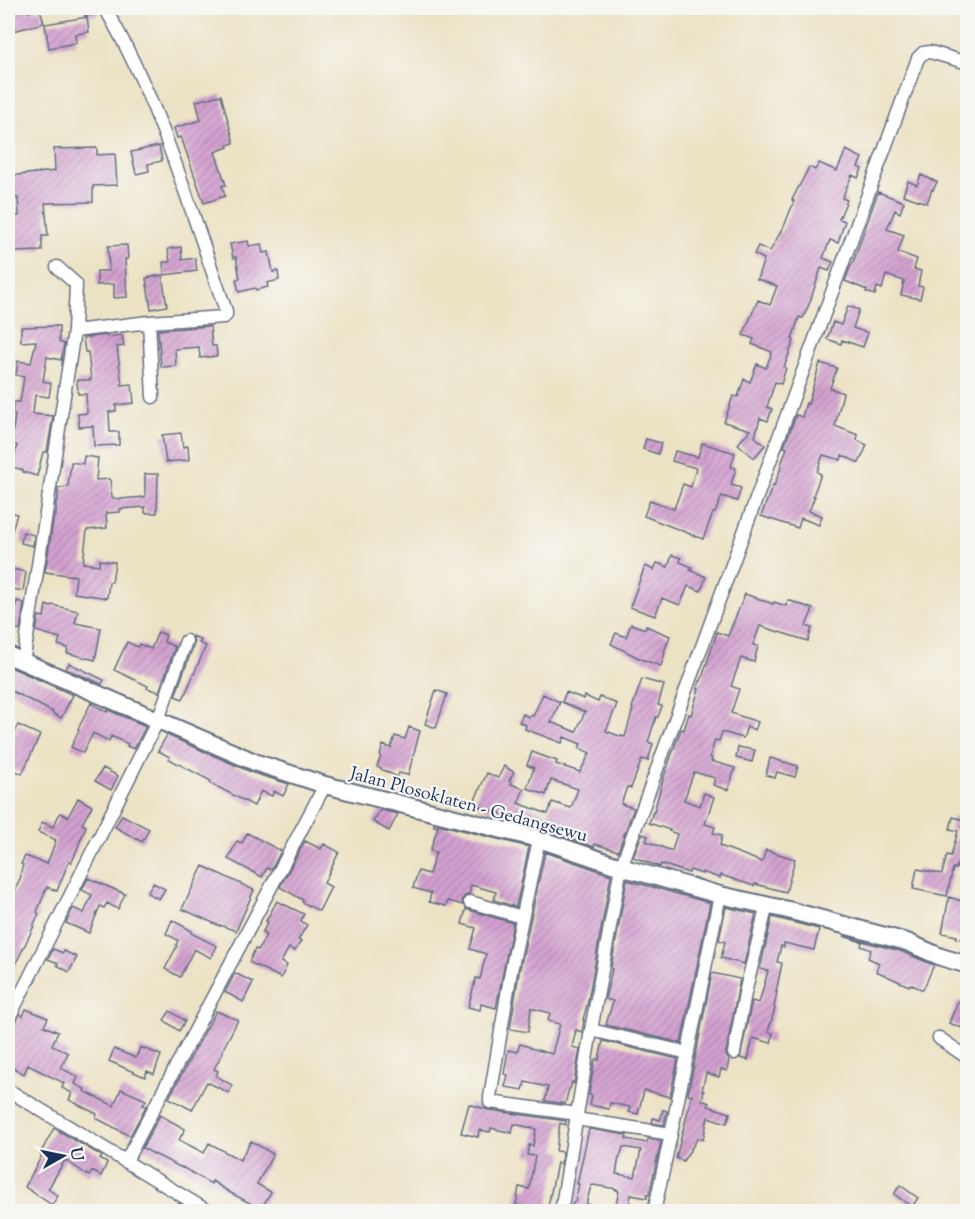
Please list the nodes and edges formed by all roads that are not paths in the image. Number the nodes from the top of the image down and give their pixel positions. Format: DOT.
graph roads {
  1 [pos="105,8"];
  2 [pos="968,63"];
  3 [pos="57,267"];
  4 [pos="149,322"];
  5 [pos="74,331"];
  6 [pos="153,397"];
  7 [pos="186,641"];
  8 [pos="8,656"];
  9 [pos="23,663"];
  10 [pos="158,720"];
  11 [pos="325,785"];
  12 [pos="539,839"];
  13 [pos="621,867"];
  14 [pos="720,895"];
  15 [pos="470,902"];
  16 [pos="767,905"];
  17 [pos="522,916"];
  18 [pos="968,965"];
  19 [pos="8,1020"];
  20 [pos="591,1030"];
  21 [pos="939,1038"];
  22 [pos="688,1053"];
  23 [pos="734,1053"];
  24 [pos="968,1058"];
  25 [pos="8,1090"];
  26 [pos="577,1116"];
  27 [pos="672,1134"];
  28 [pos="126,1161"];
  29 [pos="209,1212"];
  30 [pos="561,1212"];
  31 [pos="654,1212"];
  1 -- 4 [label="street"];
  2 -- 13 [label="street"];
  3 -- 5 [label="street"];
  4 -- 5 [label="street"];
  4 -- 6 [label="street"];
  5 -- 9 [label="street"];
  7 -- 10 [label="street"];
  8 -- 9 [label="main road, Jalan Plosoklaten - Gedangsewu"];
  9 -- 10 [label="main road, Jalan Plosoklaten - Gedangsewu"];
  10 -- 11 [label="main road, Jalan Plosoklaten - Gedangsewu"];
  10 -- 19 [label="street"];
  11 -- 12 [label="main road, Jalan Plosoklaten - Gedangsewu"];
  11 -- 28 [label="street"];
  12 -- 13 [label="main road, Jalan Plosoklaten - Gedangsewu"];
  12 -- 17 [label="street"];
  13 -- 14 [label="main road, Jalan Plosoklaten - Gedangsewu"];
  13 -- 20 [label="street"];
  14 -- 16 [label="main road, Jalan Plosoklaten - Gedangsewu"];
  14 -- 22 [label="street"];
  15 -- 17 [label="street"];
  16 -- 18 [label="main road, Jalan Plosoklaten - Gedangsewu"];
  16 -- 23 [label="street"];
  17 -- 26 [label="street"];
  20 -- 22 [label="street"];
  20 -- 26 [label="street"];
  21 -- 24 [label="street"];
  22 -- 27 [label="street"];
  25 -- 28 [label="street"];
  26 -- 27 [label="street"];
  26 -- 30 [label="street"];
  27 -- 31 [label="street"];
  28 -- 29 [label="street"];
}
